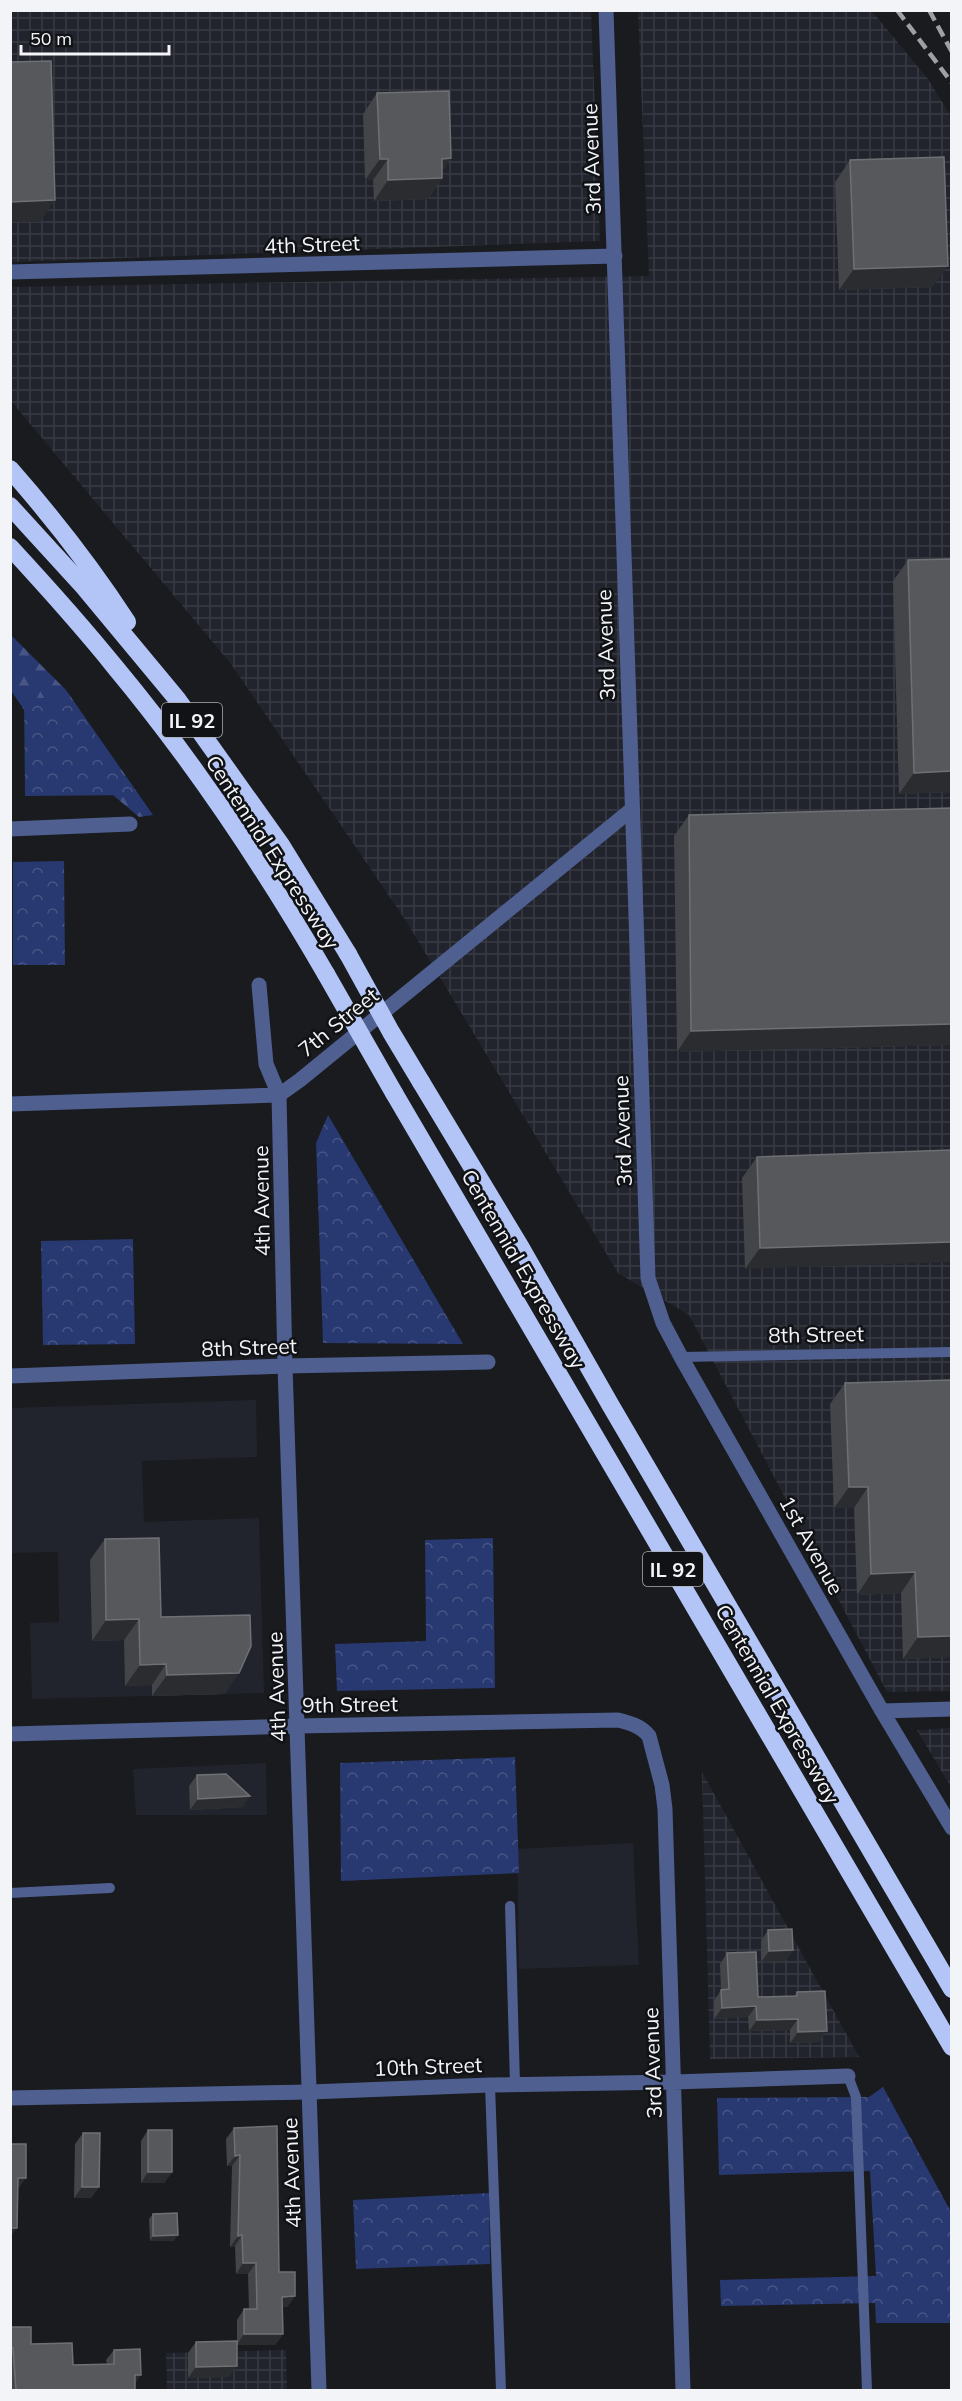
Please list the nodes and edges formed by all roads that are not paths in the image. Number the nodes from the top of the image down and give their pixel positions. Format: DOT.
graph roads {
  1 [pos="606,10"];
  2 [pos="615,256"];
  3 [pos="10,272"];
  4 [pos="10,469"];
  5 [pos="10,506"];
  6 [pos="10,547"];
  7 [pos="177,699"];
  8 [pos="631,810"];
  9 [pos="130,824"];
  10 [pos="10,829"];
  11 [pos="259,985"];
  12 [pos="279,1095"];
  13 [pos="10,1104"];
  14 [pos="648,1278"];
  15 [pos="951,1352"];
  16 [pos="681,1358"];
  17 [pos="488,1362"];
  18 [pos="285,1366"];
  19 [pos="10,1377"];
  20 [pos="951,1709"];
  21 [pos="882,1711"];
  22 [pos="298,1726"];
  23 [pos="10,1734"];
  24 [pos="649,1736"];
  25 [pos="951,1828"];
  26 [pos="110,1888"];
  27 [pos="10,1893"];
  28 [pos="510,1906"];
  29 [pos="951,1989"];
  30 [pos="951,2047"];
  31 [pos="848,2076"];
  32 [pos="674,2082"];
  33 [pos="515,2084"];
  34 [pos="490,2085"];
  35 [pos="310,2092"];
  36 [pos="10,2097"];
  37 [pos="319,2391"];
  38 [pos="501,2391"];
  39 [pos="683,2391"];
  40 [pos="867,2391"];
  1 -- 2 [label="street, 3rd Avenue"];
  2 -- 3 [label="street, 4th Street"];
  2 -- 8 [label="street, 3rd Avenue"];
  4 -- 7 [label="highway"];
  5 -- 7 [label="highway, Centennial Expressway / IL 92"];
  6 -- 30 [label="highway, Centennial Expressway / IL 92, bridge"];
  7 -- 29 [label="highway, Centennial Expressway / IL 92, bridge"];
  8 -- 12 [label="street, 7th Street"];
  8 -- 14 [label="street, 3rd Avenue"];
  9 -- 10 [label="street"];
  11 -- 12 [label="street, 4th Avenue"];
  12 -- 13 [label="street"];
  12 -- 18 [label="street, 4th Avenue"];
  14 -- 16 [label="street, 1st Avenue"];
  15 -- 16 [label="lane, 8th Street"];
  16 -- 21 [label="street, 1st Avenue"];
  17 -- 18 [label="street, 8th Street"];
  18 -- 19 [label="street, 8th Street"];
  18 -- 22 [label="street, 4th Avenue"];
  20 -- 21 [label="street"];
  21 -- 25 [label="street, 1st Avenue"];
  22 -- 23 [label="street, 9th Street"];
  22 -- 24 [label="street, 9th Street"];
  22 -- 35 [label="street, 4th Avenue"];
  24 -- 32 [label="street, 3rd Avenue"];
  26 -- 27 [label="lane"];
  28 -- 33 [label="lane"];
  31 -- 32 [label="street, 10th Street"];
  31 -- 40 [label="lane"];
  32 -- 33 [label="street, 10th Street"];
  32 -- 39 [label="street, 3rd Avenue"];
  33 -- 34 [label="street, 10th Street"];
  34 -- 35 [label="street, 10th Street"];
  34 -- 38 [label="lane"];
  35 -- 36 [label="street, 10th Street"];
  35 -- 37 [label="street, 4th Avenue"];
}
